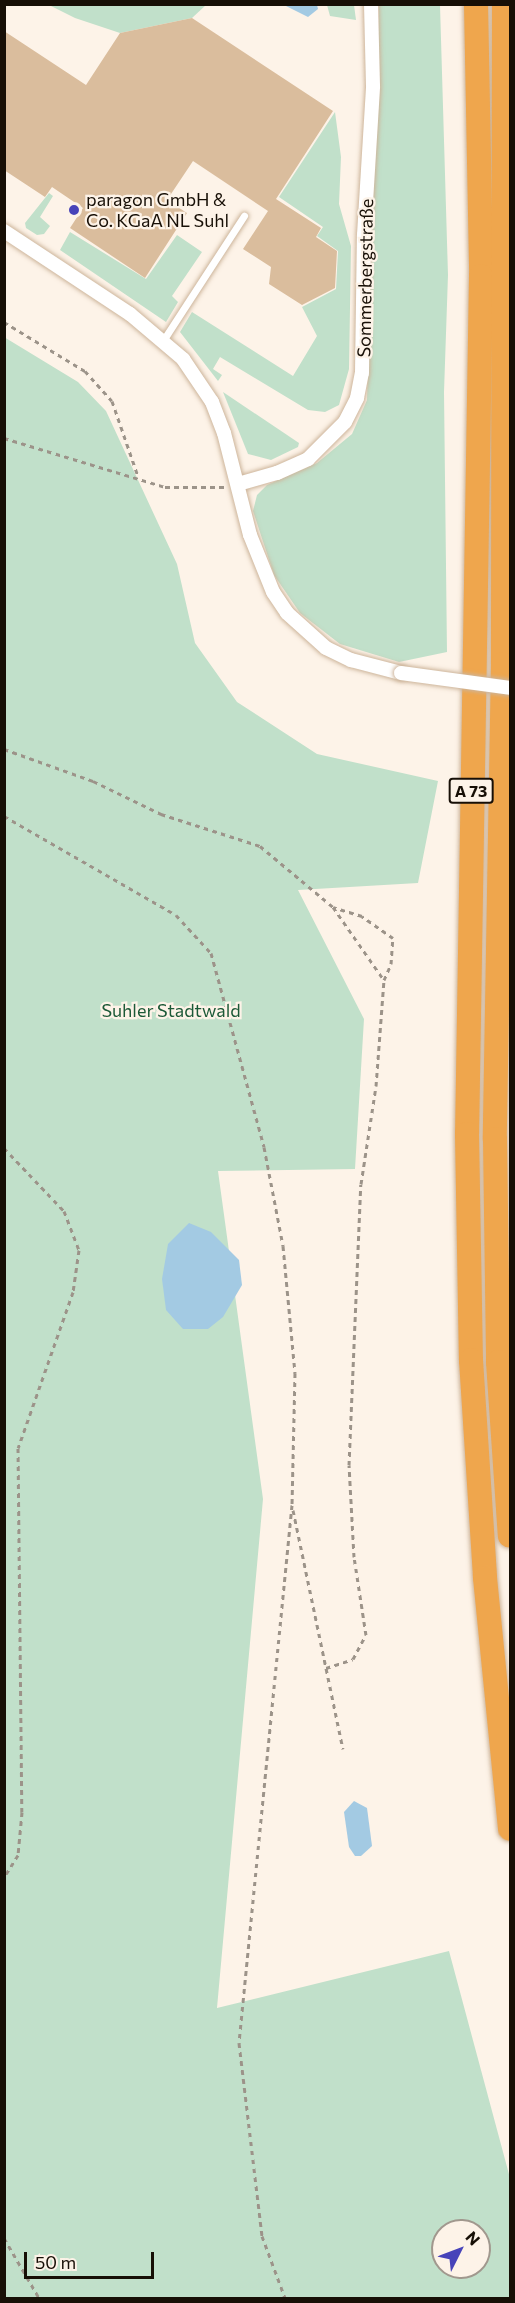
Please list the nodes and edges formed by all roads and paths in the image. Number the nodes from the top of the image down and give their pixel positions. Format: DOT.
graph roads {
  1 [pos="371,4"];
  2 [pos="476,4"];
  3 [pos="504,4"];
  4 [pos="244,216"];
  5 [pos="4,231"];
  6 [pos="4,322"];
  7 [pos="164,339"];
  8 [pos="4,438"];
  9 [pos="138,477"];
  10 [pos="238,484"];
  11 [pos="510,688"];
  12 [pos="4,749"];
  13 [pos="4,816"];
  14 [pos="333,907"];
  15 [pos="384,980"];
  16 [pos="4,1148"];
  17 [pos="292,1505"];
  18 [pos="510,1536"];
  19 [pos="326,1668"];
  20 [pos="343,1749"];
  21 [pos="510,1829"];
  22 [pos="4,1877"];
  23 [pos="4,2238"];
  24 [pos="39,2298"];
  25 [pos="285,2298"];
  1 -- 10 [label="street, Sommerbergstraße"];
  2 -- 21 [label="highway, A 73"];
  3 -- 18 [label="highway, A 73"];
  4 -- 7 [label="lane"];
  5 -- 7 [label="street"];
  6 -- 9 [label="path"];
  7 -- 10 [label="street"];
  8 -- 9 [label="path"];
  9 -- 10 [label="path"];
  10 -- 11 [label="street, bridge"];
  12 -- 14 [label="path"];
  13 -- 17 [label="path"];
  14 -- 15 [label="path"];
  14 -- 15 [label="path"];
  15 -- 19 [label="path"];
  16 -- 22 [label="path"];
  17 -- 19 [label="path"];
  17 -- 25 [label="path"];
  19 -- 20 [label="path"];
  23 -- 24 [label="path"];
}
